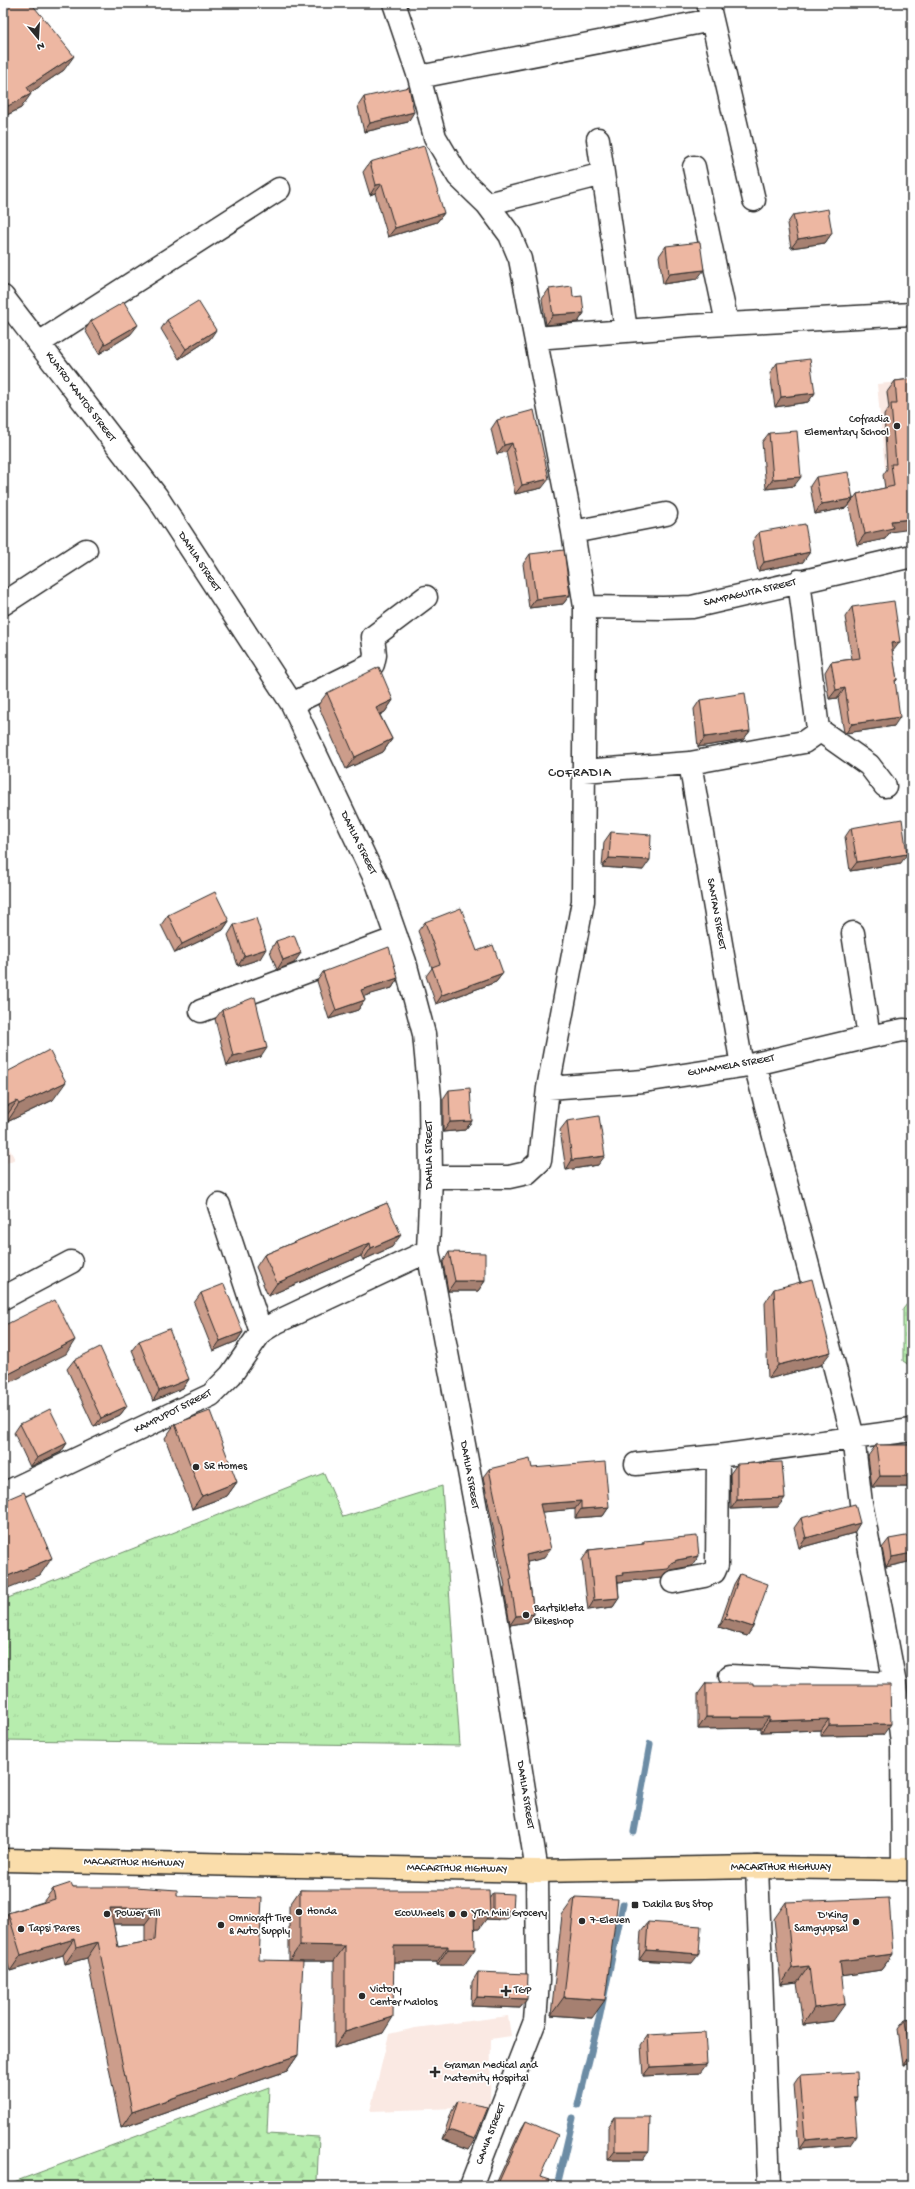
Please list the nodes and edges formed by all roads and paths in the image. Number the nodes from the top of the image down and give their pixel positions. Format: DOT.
graph roads {
  1 [pos="394,3"];
  2 [pos="710,11"];
  3 [pos="419,77"];
  4 [pos="598,139"];
  5 [pos="694,167"];
  6 [pos="603,174"];
  7 [pos="279,189"];
  8 [pos="754,200"];
  9 [pos="487,204"];
  10 [pos="3,297"];
  11 [pos="912,314"];
  12 [pos="727,323"];
  13 [pos="626,330"];
  14 [pos="536,338"];
  15 [pos="39,343"];
  16 [pos="157,497"];
  17 [pos="666,514"];
  18 [pos="573,532"];
  19 [pos="86,550"];
  20 [pos="912,556"];
  21 [pos="799,581"];
  22 [pos="426,597"];
  23 [pos="3,604"];
  24 [pos="585,607"];
  25 [pos="292,704"];
  26 [pos="818,729"];
  27 [pos="690,763"];
  28 [pos="583,770"];
  29 [pos="885,786"];
  30 [pos="853,932"];
  31 [pos="397,938"];
  32 [pos="201,1011"];
  33 [pos="912,1031"];
  34 [pos="869,1037"];
  35 [pos="749,1065"];
  36 [pos="548,1088"];
  37 [pos="431,1177"];
  38 [pos="219,1205"];
  39 [pos="428,1251"];
  40 [pos="71,1262"];
  41 [pos="3,1298"];
  42 [pos="261,1332"];
  43 [pos="912,1430"];
  44 [pos="853,1437"];
  45 [pos="718,1456"];
  46 [pos="636,1464"];
  47 [pos="3,1494"];
  48 [pos="673,1582"];
  49 [pos="730,1676"];
  50 [pos="895,1684"];
  51 [pos="3,1860"];
  52 [pos="757,1867"];
  53 [pos="908,1869"];
  54 [pos="537,1871"];
  55 [pos="471,2186"];
  56 [pos="769,2186"];
  1 -- 3 [label="street"];
  2 -- 3 [label="street"];
  2 -- 8 [label="street"];
  3 -- 9 [label="street"];
  4 -- 6 [label="street"];
  5 -- 12 [label="street"];
  6 -- 9 [label="street"];
  6 -- 13 [label="street"];
  7 -- 15 [label="street"];
  9 -- 14 [label="street"];
  10 -- 15 [label="street, KUATRO KANTOS STREET"];
  11 -- 12 [label="street"];
  12 -- 13 [label="street"];
  13 -- 14 [label="street"];
  14 -- 18 [label="street"];
  15 -- 16 [label="street, KUATRO KANTOS STREET"];
  16 -- 25 [label="street, DAHLIA STREET"];
  17 -- 18 [label="street"];
  18 -- 24 [label="street"];
  19 -- 23 [label="street"];
  20 -- 21 [label="street, SAMPAGUITA STREET"];
  21 -- 24 [label="street, SAMPAGUITA STREET"];
  21 -- 26 [label="street"];
  22 -- 25 [label="street"];
  24 -- 28 [label="street"];
  25 -- 31 [label="street, DAHLIA STREET"];
  26 -- 27 [label="street"];
  26 -- 29 [label="street"];
  27 -- 28 [label="street"];
  27 -- 35 [label="street, SANTAN STREET"];
  28 -- 36 [label="street"];
  30 -- 34 [label="street"];
  31 -- 32 [label="street"];
  31 -- 37 [label="street, DAHLIA STREET"];
  33 -- 34 [label="street, GUMAMELA STREET"];
  34 -- 35 [label="street, GUMAMELA STREET"];
  35 -- 36 [label="street, GUMAMELA STREET"];
  35 -- 44 [label="street, SANTAN STREET"];
  36 -- 37 [label="street"];
  37 -- 39 [label="street, DAHLIA STREET"];
  38 -- 42 [label="street"];
  39 -- 42 [label="street, KAMPUPOT STREET"];
  39 -- 54 [label="street, DAHLIA STREET"];
  40 -- 41 [label="street"];
  42 -- 47 [label="street, KAMPUPOT STREET"];
  43 -- 44 [label="street"];
  44 -- 45 [label="street"];
  44 -- 50 [label="street, SANTAN STREET"];
  45 -- 46 [label="street"];
  45 -- 48 [label="street"];
  49 -- 50 [label="street"];
  50 -- 53 [label="street, SANTAN STREET"];
  51 -- 54 [label="highway, MACARTHUR HIGHWAY"];
  52 -- 53 [label="highway, MACARTHUR HIGHWAY"];
  52 -- 54 [label="highway, MACARTHUR HIGHWAY"];
  52 -- 56 [label="street"];
  54 -- 55 [label="street, CAMIA STREET"];
}
